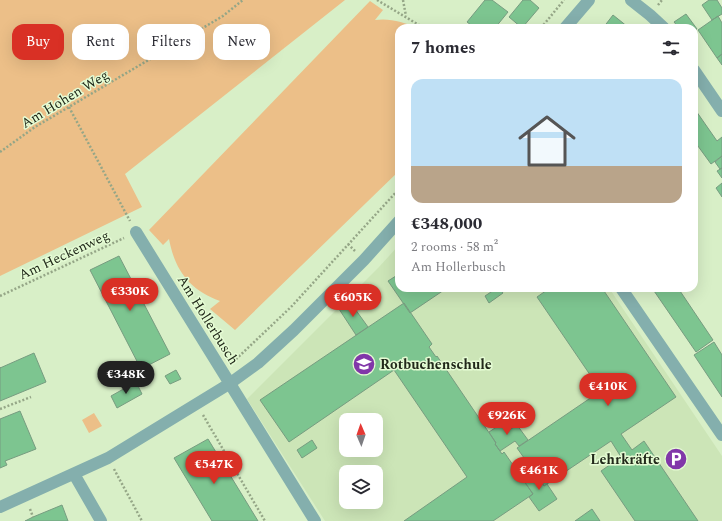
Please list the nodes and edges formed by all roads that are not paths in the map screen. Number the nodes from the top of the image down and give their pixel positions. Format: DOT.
graph roads {
  1 [pos="588,0"];
  2 [pos="631,0"];
  3 [pos="568,24"];
  4 [pos="660,24"];
  5 [pos="698,76"];
  6 [pos="722,111"];
  7 [pos="395,225"];
  8 [pos="136,232"];
  9 [pos="624,292"];
  10 [pos="229,384"];
  11 [pos="722,435"];
  12 [pos="74,474"];
  13 [pos="0,506"];
  14 [pos="101,521"];
  15 [pos="315,521"];
  1 -- 3 [label="street"];
  2 -- 4 [label="street"];
  5 -- 6 [label="street"];
  7 -- 10 [label="street"];
  8 -- 10 [label="street, Am Hollerbusch"];
  9 -- 11 [label="street"];
  10 -- 12 [label="street, Am Hollerbusch"];
  10 -- 15 [label="street, Am Hollerbusch"];
  12 -- 13 [label="street, Am Hollerbusch"];
  12 -- 14 [label="street"];
}
